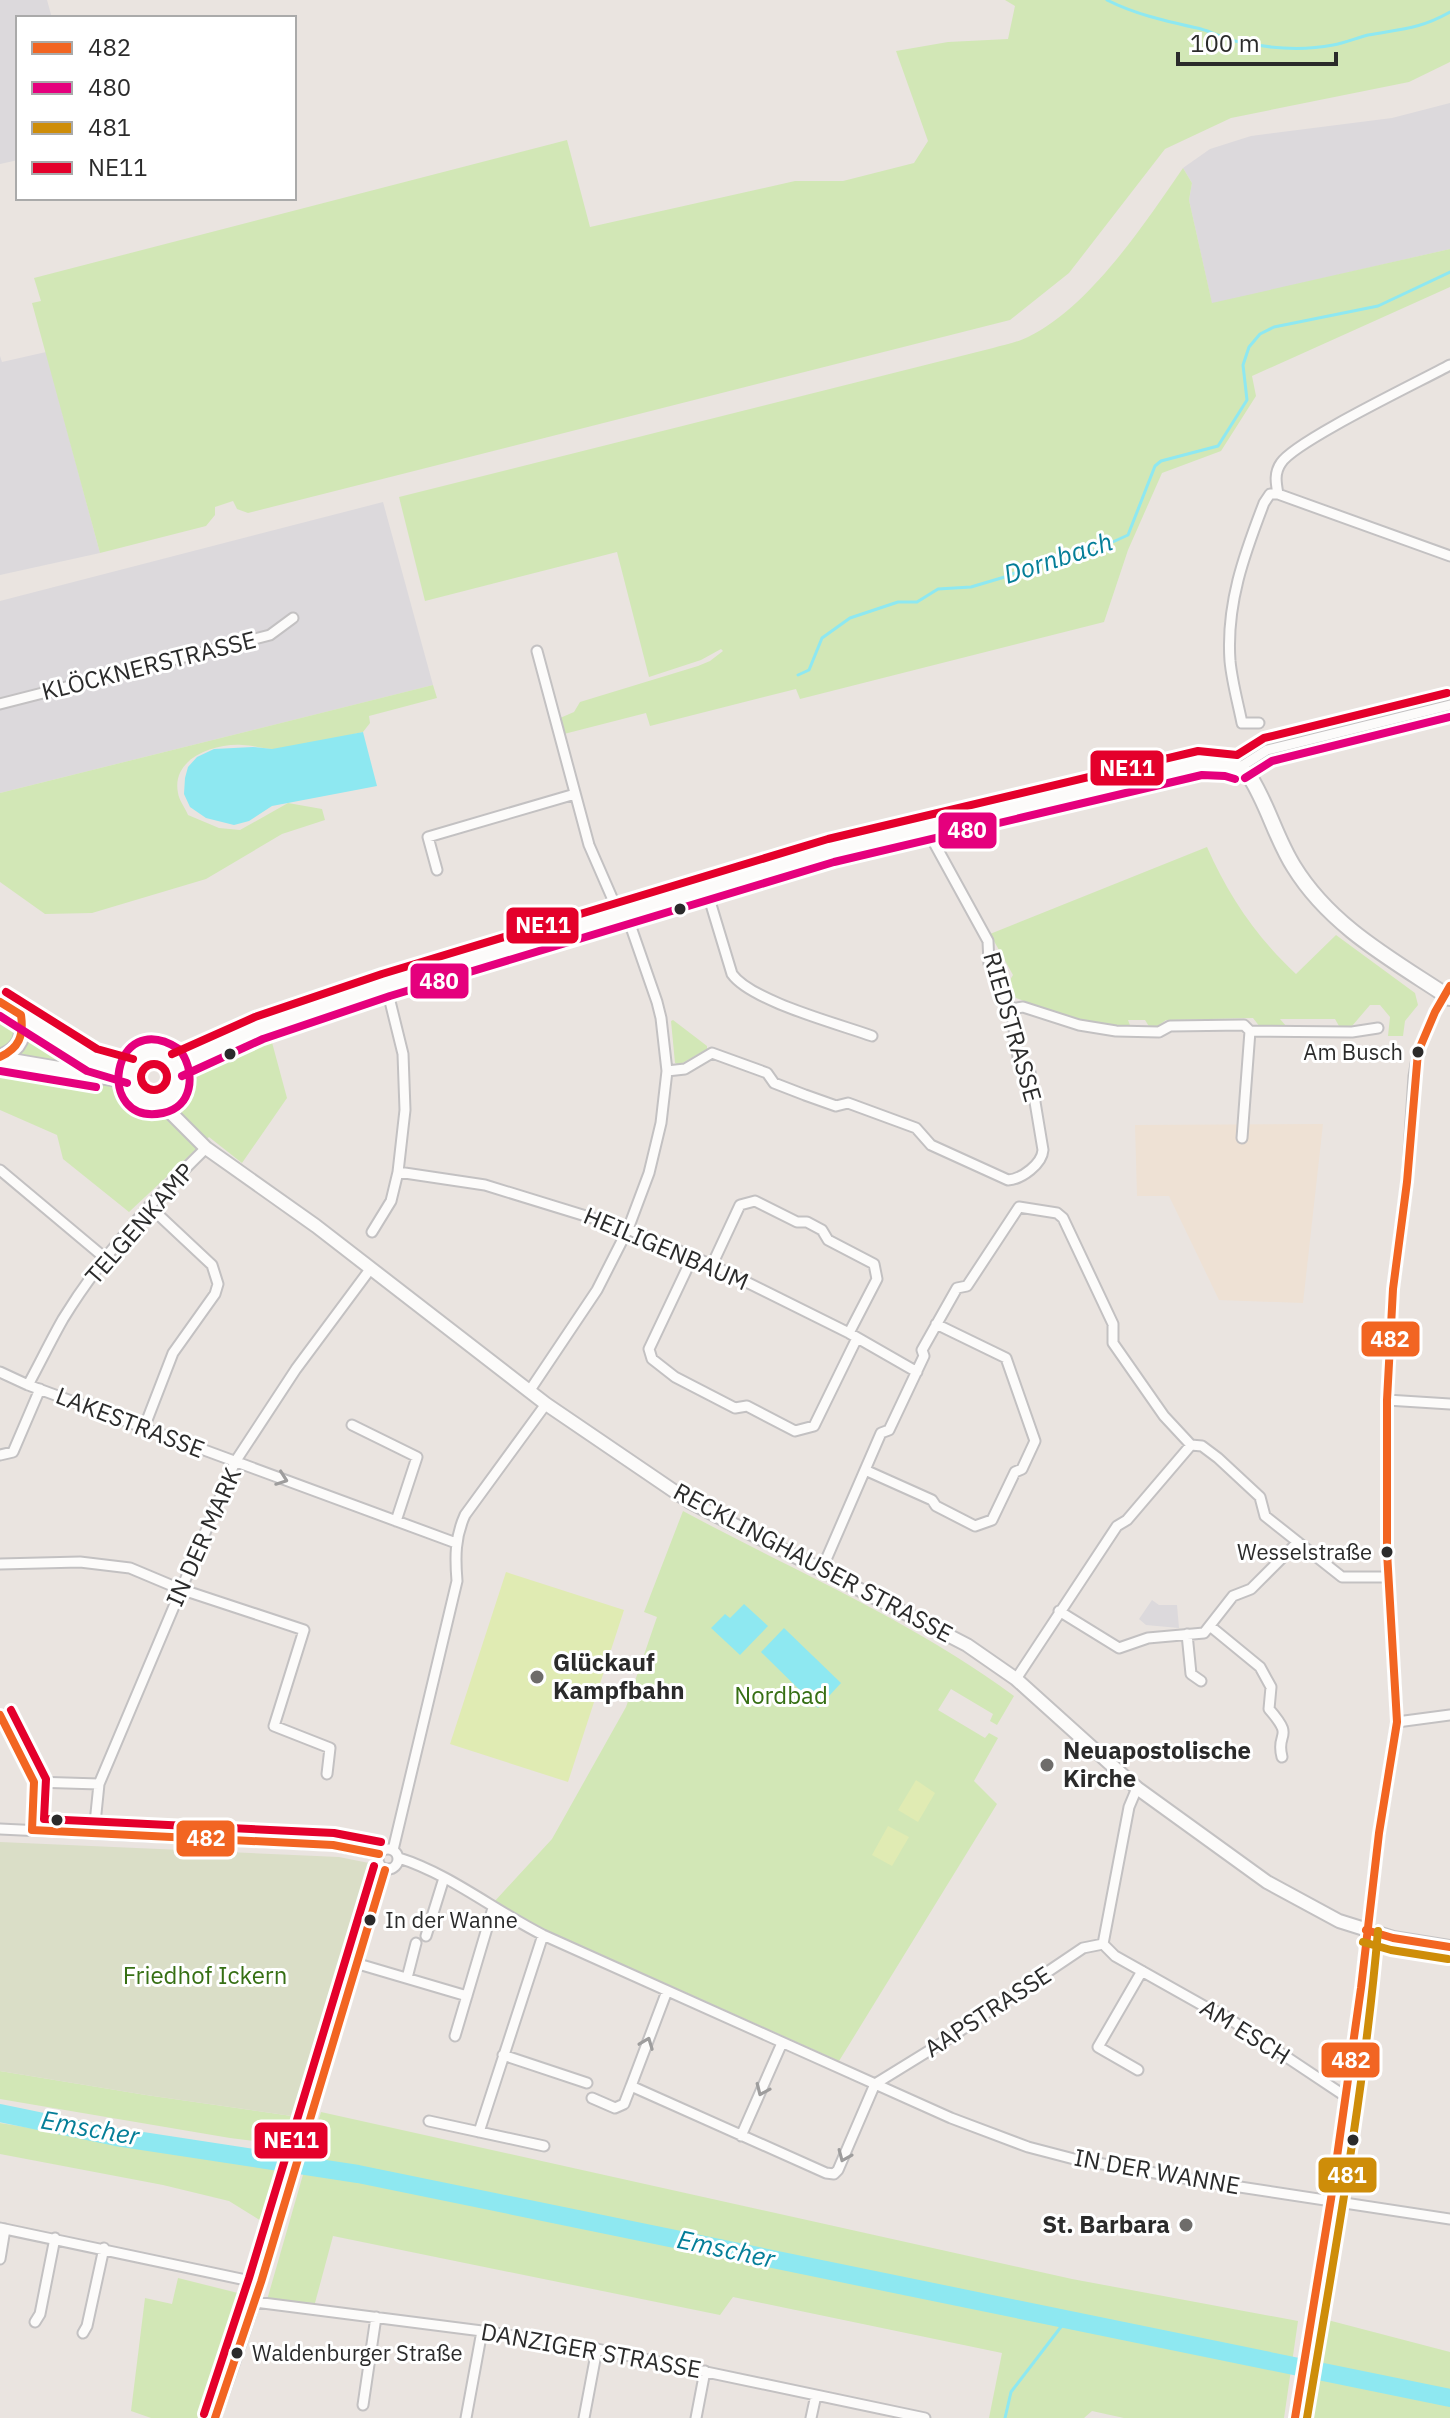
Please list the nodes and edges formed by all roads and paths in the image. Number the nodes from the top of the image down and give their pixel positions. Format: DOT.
graph roads {
  1 [pos="1450,365"];
  2 [pos="1278,494"];
  3 [pos="1450,556"];
  4 [pos="293,618"];
  5 [pos="537,651"];
  6 [pos="0,704"];
  7 [pos="1450,705"];
  8 [pos="1259,723"];
  9 [pos="1239,768"];
  10 [pos="575,794"];
  11 [pos="928,826"];
  12 [pos="437,870"];
  13 [pos="706,888"];
  14 [pos="622,914"];
  15 [pos="386,985"];
  16 [pos="1448,993"];
  17 [pos="0,1002"];
  18 [pos="1011,1009"];
  19 [pos="21,1015"];
  20 [pos="1378,1028"];
  21 [pos="1250,1031"];
  22 [pos="872,1036"];
  23 [pos="0,1058"];
  24 [pos="177,1065"];
  25 [pos="667,1071"];
  26 [pos="130,1076"];
  27 [pos="163,1100"];
  28 [pos="1242,1138"];
  29 [pos="206,1148"];
  30 [pos="0,1170"];
  31 [pos="398,1172"];
  32 [pos="149,1206"];
  33 [pos="628,1229"];
  34 [pos="372,1232"];
  35 [pos="693,1256"];
  36 [pos="105,1258"];
  37 [pos="712,1265"];
  38 [pos="371,1268"];
  39 [pos="936,1324"];
  40 [pos="853,1336"];
  41 [pos="0,1372"];
  42 [pos="917,1372"];
  43 [pos="28,1385"];
  44 [pos="40,1389"];
  45 [pos="530,1390"];
  46 [pos="1387,1400"];
  47 [pos="546,1404"];
  48 [pos="1450,1404"];
  49 [pos="352,1425"];
  50 [pos="144,1428"];
  51 [pos="1191,1445"];
  52 [pos="0,1455"];
  53 [pos="235,1462"];
  54 [pos="865,1470"];
  55 [pos="396,1521"];
  56 [pos="1298,1542"];
  57 [pos="456,1543"];
  58 [pos="0,1564"];
  59 [pos="822,1569"];
  60 [pos="1388,1577"];
  61 [pos="180,1589"];
  62 [pos="1059,1611"];
  63 [pos="1210,1626"];
  64 [pos="1187,1634"];
  65 [pos="1016,1679"];
  66 [pos="1201,1681"];
  67 [pos="0,1715"];
  68 [pos="1450,1715"];
  69 [pos="1397,1722"];
  70 [pos="1282,1757"];
  71 [pos="327,1774"];
  72 [pos="34,1782"];
  73 [pos="99,1784"];
  74 [pos="1137,1788"];
  75 [pos="0,1829"];
  76 [pos="32,1830"];
  77 [pos="94,1833"];
  78 [pos="379,1854"];
  79 [pos="396,1854"];
  80 [pos="385,1870"];
  81 [pos="444,1878"];
  82 [pos="493,1908"];
  83 [pos="1366,1930"];
  84 [pos="543,1935"];
  85 [pos="426,1936"];
  86 [pos="416,1943"];
  87 [pos="1103,1944"];
  88 [pos="1450,1947"];
  89 [pos="355,1963"];
  90 [pos="1142,1971"];
  91 [pos="407,1978"];
  92 [pos="667,1991"];
  93 [pos="467,1996"];
  94 [pos="455,2036"];
  95 [pos="782,2043"];
  96 [pos="503,2055"];
  97 [pos="1138,2070"];
  98 [pos="587,2083"];
  99 [pos="875,2084"];
  100 [pos="631,2086"];
  101 [pos="1345,2096"];
  102 [pos="592,2098"];
  103 [pos="429,2121"];
  104 [pos="479,2132"];
  105 [pos="741,2136"];
  106 [pos="544,2146"];
  107 [pos="1331,2199"];
  108 [pos="1450,2219"];
  109 [pos="3,2228"];
  110 [pos="55,2238"];
  111 [pos="104,2248"];
  112 [pos="0,2259"];
  113 [pos="260,2283"];
  114 [pos="255,2302"];
  115 [pos="376,2317"];
  116 [pos="35,2322"];
  117 [pos="482,2331"];
  118 [pos="83,2333"];
  119 [pos="597,2349"];
  120 [pos="705,2371"];
  121 [pos="816,2395"];
  122 [pos="363,2405"];
  123 [pos="215,2418"];
  124 [pos="466,2418"];
  125 [pos="584,2418"];
  126 [pos="696,2418"];
  127 [pos="811,2418"];
  128 [pos="925,2418"];
  129 [pos="1295,2418"];
  1 -- 2 [label="street"];
  2 -- 3 [label="street"];
  2 -- 8 [label="street"];
  4 -- 6 [label="street, KLÖCKNERSTRASSE"];
  5 -- 10 [label="street"];
  7 -- 9 [label="street"];
  9 -- 11 [label="main road"];
  9 -- 16 [label="main road"];
  10 -- 12 [label="street"];
  10 -- 14 [label="street"];
  11 -- 13 [label="main road"];
  11 -- 18 [label="street, RIEDSTRASSE"];
  13 -- 14 [label="main road"];
  13 -- 22 [label="street"];
  14 -- 15 [label="main road"];
  14 -- 25 [label="street"];
  15 -- 24 [label="main road"];
  15 -- 31 [label="street"];
  16 -- 46 [label="street"];
  17 -- 19 [label="main road, RECKLINGHAUSER STRASSE"];
  18 -- 21 [label="street"];
  18 -- 25 [label="street, RIEDSTRASSE"];
  19 -- 23 [label="main road"];
  19 -- 26 [label="main road, RECKLINGHAUSER STRASSE"];
  20 -- 21 [label="street"];
  21 -- 28 [label="street"];
  23 -- 26 [label="main road, RECKLINGHAUSER STRASSE"];
  24 -- 26 [label="main road"];
  24 -- 27 [label="main road"];
  25 -- 33 [label="street"];
  26 -- 27 [label="main road, RECKLINGHAUSER STRASSE"];
  27 -- 29 [label="street, RECKLINGHAUSER STRASSE"];
  29 -- 32 [label="street, TELGENKAMP"];
  29 -- 38 [label="street, RECKLINGHAUSER STRASSE"];
  30 -- 36 [label="street"];
  31 -- 33 [label="street, HEILIGENBAUM"];
  31 -- 34 [label="street"];
  32 -- 36 [label="street, TELGENKAMP"];
  32 -- 50 [label="street"];
  33 -- 35 [label="street, HEILIGENBAUM"];
  33 -- 45 [label="street"];
  35 -- 37 [label="street, HEILIGENBAUM"];
  35 -- 40 [label="street"];
  36 -- 43 [label="street, TELGENKAMP"];
  37 -- 40 [label="street, HEILIGENBAUM"];
  37 -- 40 [label="street"];
  38 -- 45 [label="street, RECKLINGHAUSER STRASSE"];
  38 -- 53 [label="street, IN DER MARK"];
  39 -- 42 [label="street"];
  39 -- 51 [label="street"];
  39 -- 54 [label="street"];
  40 -- 42 [label="street, HEILIGENBAUM"];
  41 -- 43 [label="street, LAKESTRASSE"];
  42 -- 54 [label="street"];
  43 -- 44 [label="street, LAKESTRASSE"];
  44 -- 50 [label="street, LAKESTRASSE"];
  44 -- 52 [label="street"];
  45 -- 47 [label="street, RECKLINGHAUSER STRASSE"];
  46 -- 48 [label="street"];
  46 -- 60 [label="street"];
  47 -- 57 [label="street"];
  47 -- 59 [label="street, RECKLINGHAUSER STRASSE"];
  49 -- 55 [label="street"];
  50 -- 53 [label="street, LAKESTRASSE"];
  51 -- 56 [label="street"];
  51 -- 62 [label="street"];
  53 -- 55 [label="street, LAKESTRASSE, one-way"];
  53 -- 61 [label="street, IN DER MARK"];
  54 -- 59 [label="street"];
  55 -- 57 [label="street, LAKESTRASSE"];
  56 -- 60 [label="street"];
  56 -- 63 [label="street"];
  57 -- 79 [label="street"];
  58 -- 61 [label="street"];
  59 -- 65 [label="street, RECKLINGHAUSER STRASSE"];
  60 -- 69 [label="street"];
  61 -- 71 [label="street"];
  61 -- 73 [label="street, IN DER MARK"];
  62 -- 64 [label="street"];
  62 -- 65 [label="street"];
  63 -- 64 [label="street"];
  63 -- 70 [label="street"];
  64 -- 66 [label="street"];
  65 -- 74 [label="street, RECKLINGHAUSER STRASSE"];
  67 -- 72 [label="street"];
  68 -- 69 [label="street"];
  69 -- 83 [label="street"];
  72 -- 73 [label="street"];
  72 -- 76 [label="street"];
  73 -- 77 [label="street, IN DER MARK"];
  74 -- 83 [label="street, RECKLINGHAUSER STRASSE"];
  74 -- 87 [label="street"];
  75 -- 76 [label="street"];
  76 -- 77 [label="street"];
  77 -- 78 [label="street"];
  78 -- 79 [label="street"];
  78 -- 80 [label="street"];
  79 -- 80 [label="street"];
  79 -- 81 [label="street, IN DER WANNE"];
  80 -- 89 [label="street"];
  81 -- 82 [label="street, IN DER WANNE"];
  81 -- 85 [label="street"];
  82 -- 84 [label="street, IN DER WANNE"];
  82 -- 93 [label="street"];
  83 -- 88 [label="street, RECKLINGHAUSER STRASSE"];
  83 -- 101 [label="street"];
  84 -- 92 [label="street, IN DER WANNE"];
  84 -- 96 [label="street"];
  86 -- 91 [label="street"];
  87 -- 90 [label="street, AM ESCH"];
  87 -- 99 [label="street, AAPSTRASSE"];
  89 -- 91 [label="street"];
  89 -- 113 [label="street"];
  90 -- 97 [label="street"];
  90 -- 101 [label="street, AM ESCH"];
  91 -- 93 [label="street"];
  92 -- 95 [label="street, IN DER WANNE"];
  100 -- 92 [label="street, one-way"];
  93 -- 94 [label="street"];
  95 -- 99 [label="street, IN DER WANNE"];
  95 -- 105 [label="street, one-way"];
  96 -- 98 [label="street"];
  96 -- 104 [label="street"];
  99 -- 105 [label="street, one-way"];
  99 -- 107 [label="street, IN DER WANNE"];
  100 -- 102 [label="street"];
  100 -- 105 [label="street"];
  101 -- 107 [label="street"];
  103 -- 104 [label="street"];
  104 -- 106 [label="street"];
  107 -- 108 [label="street, IN DER WANNE"];
  107 -- 129 [label="street"];
  109 -- 110 [label="street"];
  109 -- 112 [label="street"];
  110 -- 111 [label="street"];
  110 -- 116 [label="street"];
  111 -- 113 [label="street"];
  111 -- 118 [label="street"];
  113 -- 114 [label="street"];
  114 -- 115 [label="street, DANZIGER STRASSE"];
  114 -- 123 [label="street"];
  115 -- 117 [label="street, DANZIGER STRASSE"];
  115 -- 122 [label="street"];
  117 -- 119 [label="street, DANZIGER STRASSE"];
  117 -- 124 [label="street"];
  119 -- 120 [label="street, DANZIGER STRASSE"];
  119 -- 125 [label="street"];
  120 -- 121 [label="street, DANZIGER STRASSE"];
  120 -- 126 [label="street"];
  121 -- 127 [label="street"];
  121 -- 128 [label="street, DANZIGER STRASSE"];
}
